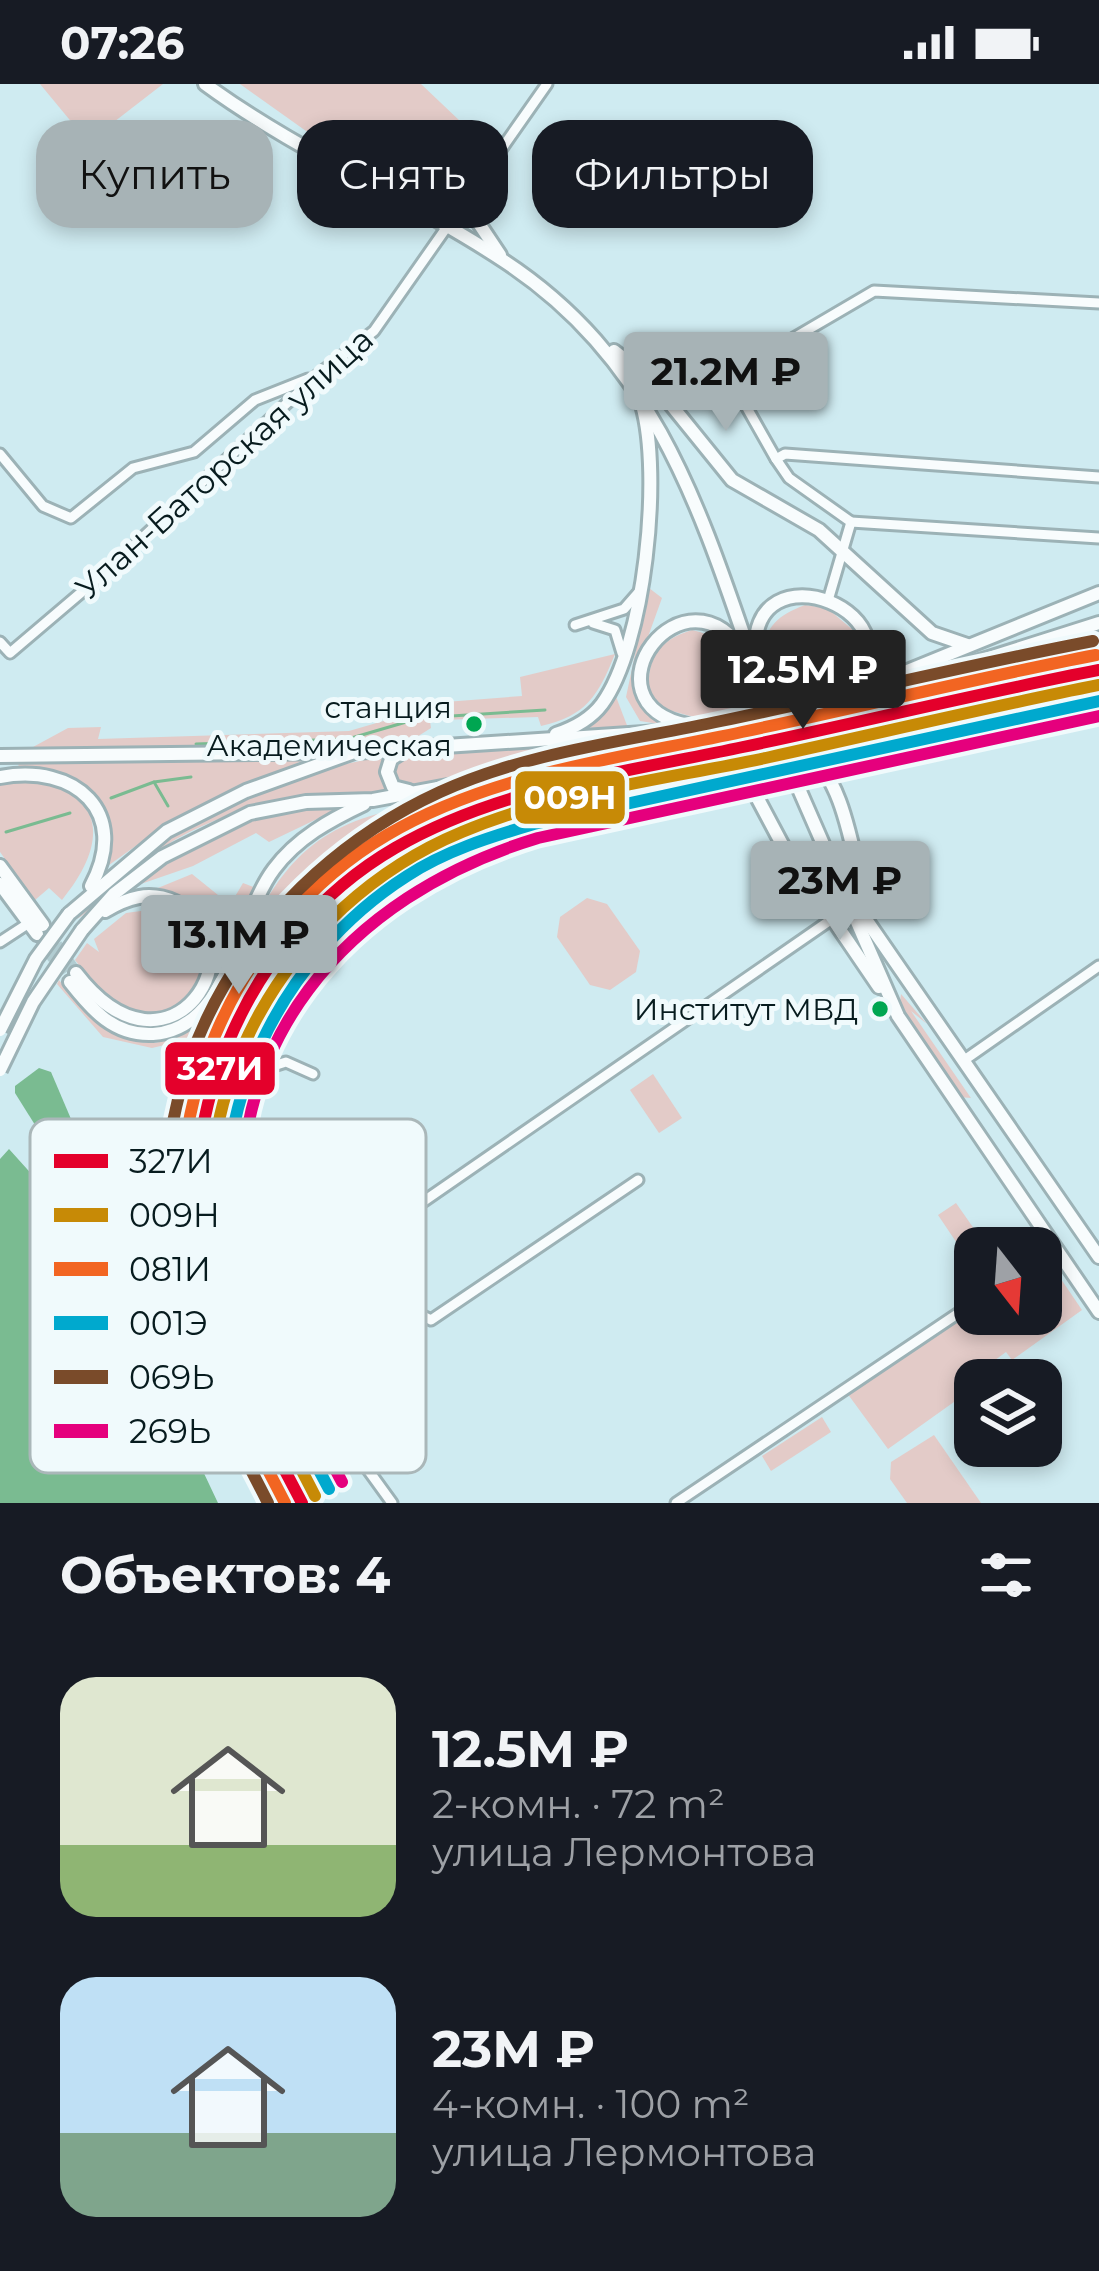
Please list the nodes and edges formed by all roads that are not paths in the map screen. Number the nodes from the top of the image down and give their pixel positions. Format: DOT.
graph roads {
  1 [pos="206,84"];
  2 [pos="547,84"];
  3 [pos="508,142"];
  4 [pos="297,143"];
  5 [pos="448,228"];
  6 [pos="451,228"];
  7 [pos="482,228"];
  8 [pos="504,261"];
  9 [pos="1099,304"];
  10 [pos="595,336"];
  11 [pos="729,376"];
  12 [pos="314,378"];
  13 [pos="631,382"];
  14 [pos="675,408"];
  15 [pos="0,454"];
  16 [pos="776,459"];
  17 [pos="1099,477"];
  18 [pos="851,522"];
  19 [pos="1099,538"];
  20 [pos="840,550"];
  21 [pos="642,584"];
  22 [pos="1099,593"];
  23 [pos="829,597"];
  24 [pos="1099,623"];
  25 [pos="0,642"];
  26 [pos="967,645"];
  27 [pos="622,660"];
  28 [pos="828,698"];
  29 [pos="768,706"];
  30 [pos="707,726"];
  31 [pos="519,742"];
  32 [pos="406,750"];
  33 [pos="353,752"];
  34 [pos="802,753"];
  35 [pos="0,756"];
  36 [pos="771,759"];
  37 [pos="0,777"];
  38 [pos="424,790"];
  39 [pos="373,800"];
  40 [pos="824,849"];
  41 [pos="0,866"];
  42 [pos="0,884"];
  43 [pos="73,909"];
  44 [pos="832,919"];
  45 [pos="86,927"];
  46 [pos="36,928"];
  47 [pos="874,933"];
  48 [pos="0,942"];
  49 [pos="1099,966"];
  50 [pos="898,1016"];
  51 [pos="0,1030"];
  52 [pos="963,1061"];
  53 [pos="0,1070"];
  54 [pos="313,1073"];
  55 [pos="981,1086"];
  56 [pos="957,1104"];
  57 [pos="222,1119"];
  58 [pos="638,1180"];
  59 [pos="426,1199"];
  60 [pos="1042,1227"];
  61 [pos="1062,1257"];
  62 [pos="1099,1257"];
  63 [pos="1099,1312"];
  64 [pos="954,1316"];
  65 [pos="426,1318"];
  66 [pos="371,1473"];
  67 [pos="392,1503"];
  68 [pos="676,1503"];
  1 -- 4 [label="main road"];
  2 -- 3 [label="street, Улан-Баторская улица"];
  5 -- 12 [label="street, Улан-Баторская улица"];
  6 -- 8 [label="main road"];
  7 -- 8 [label="main road"];
  8 -- 10 [label="main road"];
  9 -- 11 [label="street"];
  10 -- 13 [label="main road"];
  10 -- 14 [label="main road"];
  11 -- 14 [label="street"];
  11 -- 16 [label="street"];
  12 -- 15 [label="street"];
  12 -- 25 [label="street, Улан-Баторская улица"];
  13 -- 21 [label="main road"];
  13 -- 29 [label="main road"];
  14 -- 20 [label="main road"];
  16 -- 17 [label="street"];
  16 -- 18 [label="street"];
  18 -- 19 [label="street"];
  18 -- 20 [label="street"];
  20 -- 23 [label="street"];
  20 -- 26 [label="main road"];
  21 -- 27 [label="main road"];
  21 -- 27 [label="street"];
  22 -- 26 [label="main road"];
  23 -- 28 [label="main road"];
  23 -- 29 [label="main road"];
  24 -- 28 [label="main road"];
  26 -- 28 [label="main road"];
  27 -- 31 [label="main road"];
  29 -- 30 [label="main road"];
  29 -- 40 [label="main road, bridge"];
  30 -- 31 [label="main road"];
  30 -- 38 [label="main road"];
  31 -- 32 [label="main road"];
  32 -- 33 [label="main road"];
  32 -- 38 [label="main road"];
  33 -- 35 [label="main road"];
  33 -- 43 [label="main road"];
  34 -- 47 [label="main road"];
  36 -- 44 [label="main road"];
  37 -- 43 [label="main road"];
  38 -- 39 [label="main road"];
  39 -- 45 [label="main road"];
  39 -- 45 [label="main road"];
  40 -- 47 [label="main road"];
  40 -- 50 [label="main road"];
  41 -- 46 [label="main road"];
  42 -- 46 [label="main road"];
  43 -- 51 [label="main road, bridge"];
  44 -- 50 [label="main road"];
  44 -- 59 [label="street"];
  45 -- 53 [label="main road, bridge"];
  46 -- 48 [label="street"];
  47 -- 52 [label="main road"];
  49 -- 52 [label="street"];
  50 -- 56 [label="main road"];
  52 -- 55 [label="main road"];
  54 -- 57 [label="street"];
  55 -- 56 [label="main road"];
  55 -- 62 [label="main road"];
  56 -- 60 [label="main road"];
  58 -- 65 [label="street"];
  61 -- 63 [label="main road"];
  64 -- 68 [label="street"];
  66 -- 67 [label="street"];
}
